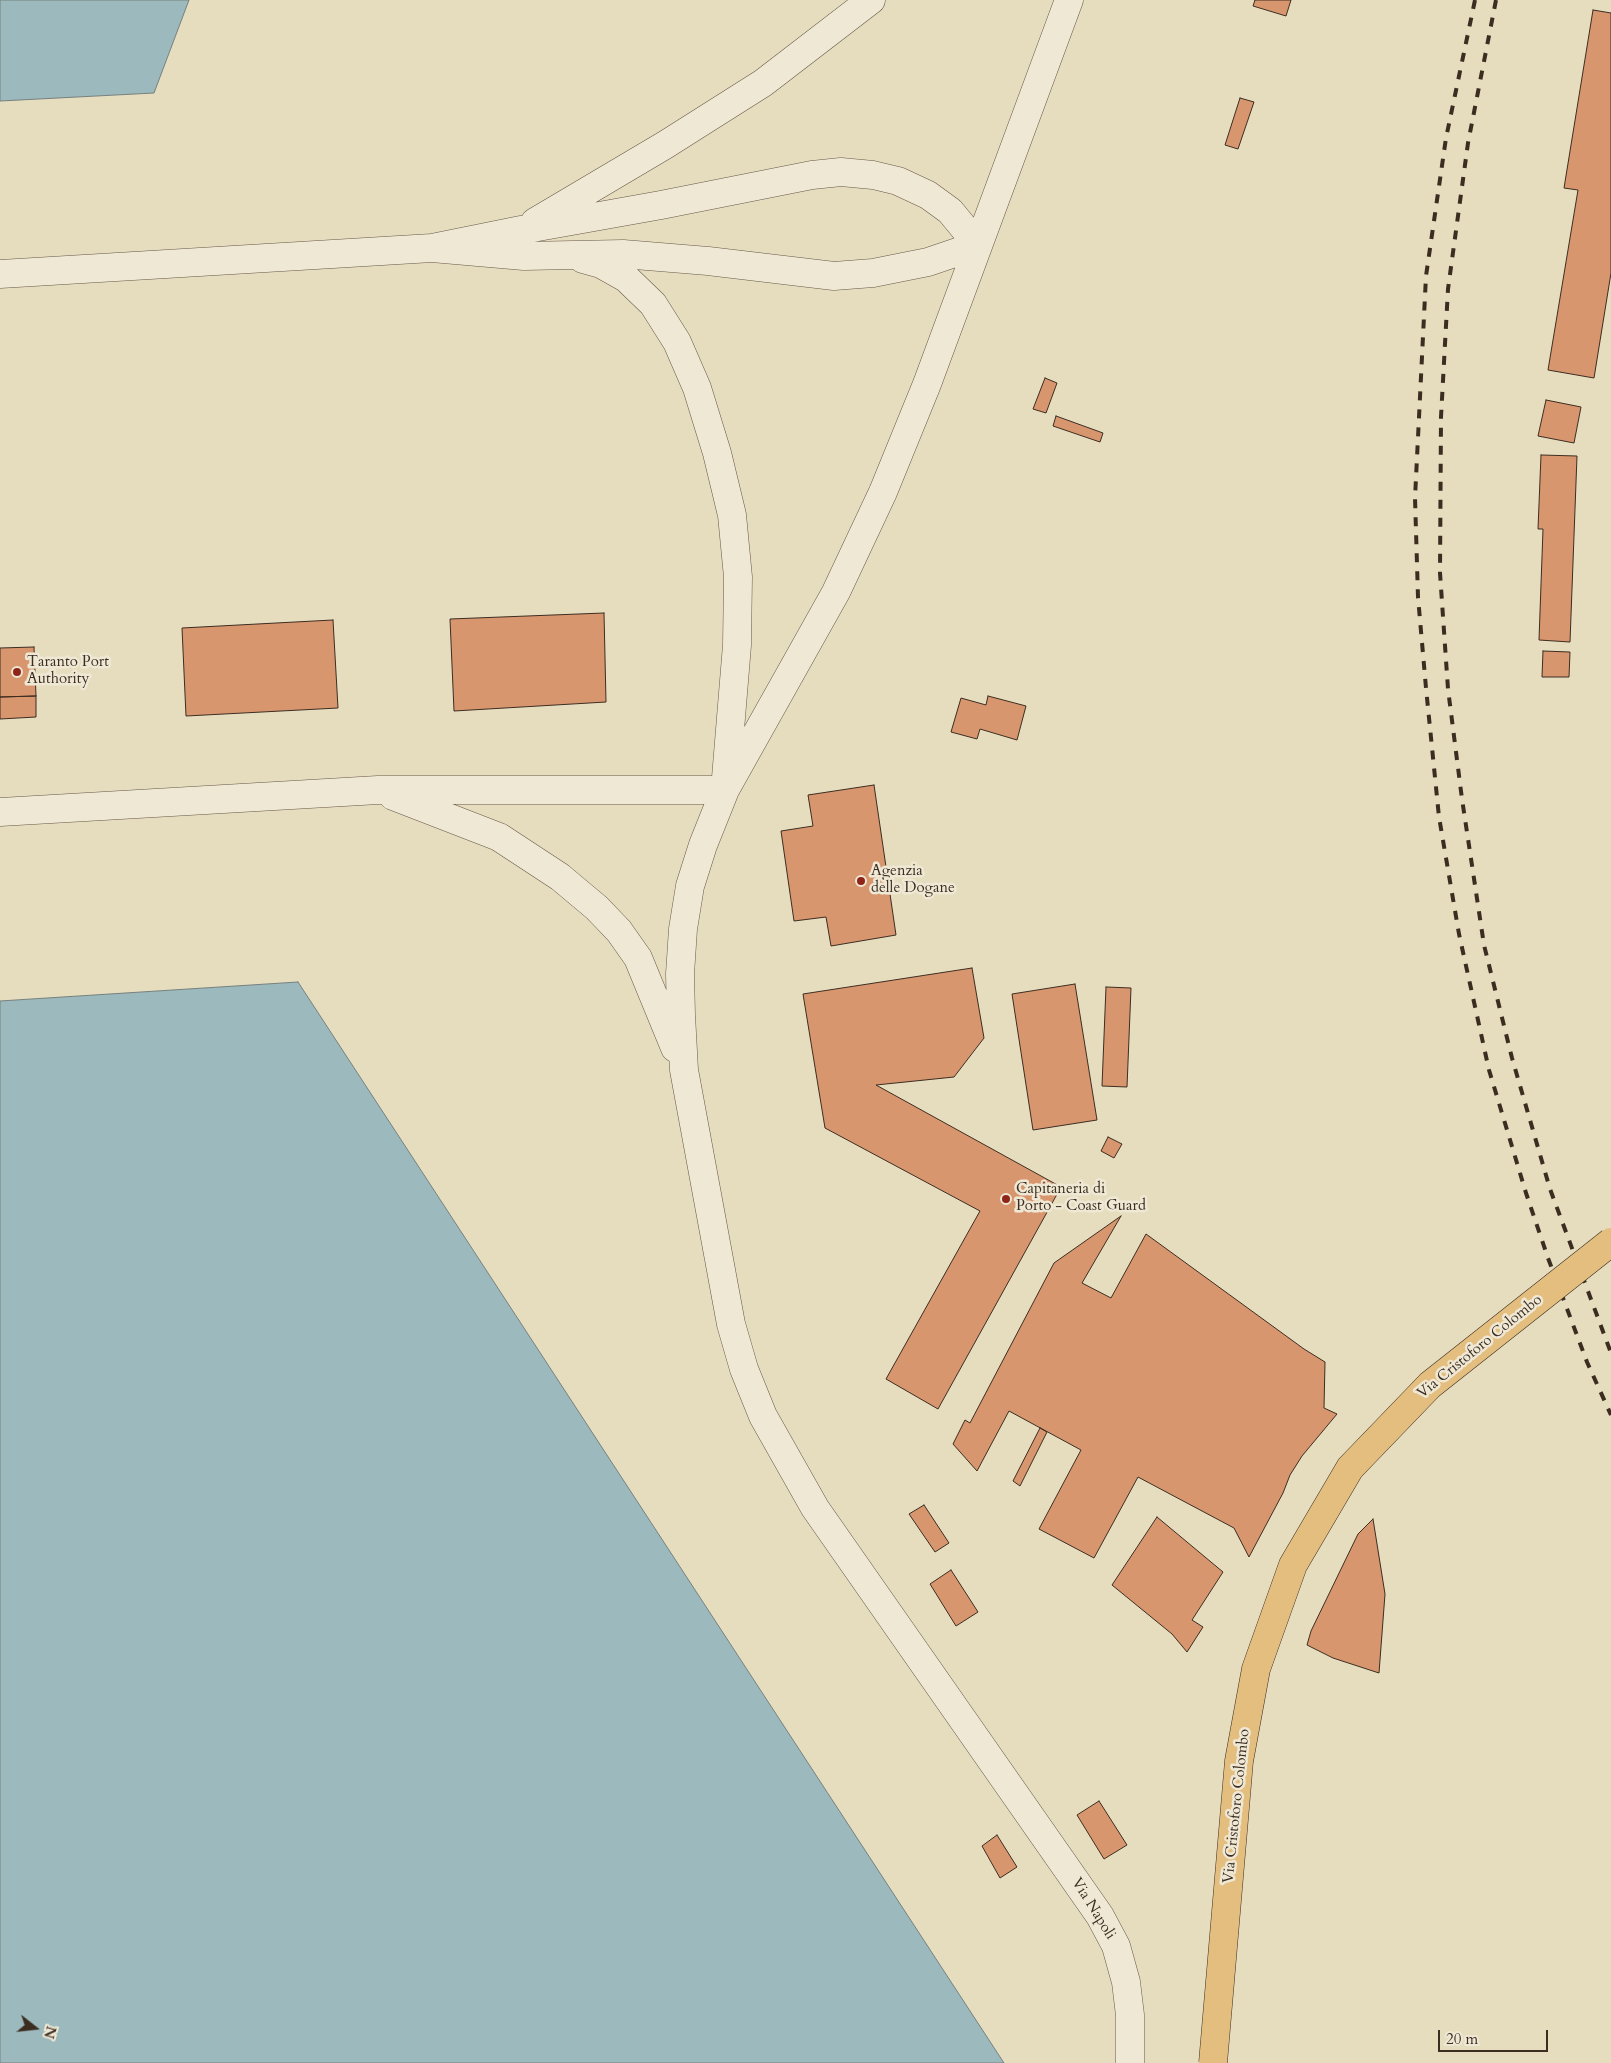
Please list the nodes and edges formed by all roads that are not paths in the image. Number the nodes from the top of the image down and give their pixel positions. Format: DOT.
graph roads {
  1 [pos="871,0"];
  2 [pos="1069,0"];
  3 [pos="521,230"];
  4 [pos="978,244"];
  5 [pos="432,248"];
  6 [pos="564,254"];
  7 [pos="0,274"];
  8 [pos="378,790"];
  9 [pos="726,790"];
  10 [pos="0,812"];
  11 [pos="684,1070"];
  12 [pos="1611,1242"];
  13 [pos="1130,2063"];
  14 [pos="1213,2063"];
  1 -- 3 [label="street"];
  2 -- 4 [label="street"];
  3 -- 4 [label="street"];
  3 -- 5 [label="street"];
  4 -- 6 [label="street"];
  4 -- 9 [label="street"];
  5 -- 6 [label="street"];
  5 -- 7 [label="street"];
  6 -- 9 [label="street"];
  8 -- 9 [label="street"];
  8 -- 10 [label="street"];
  8 -- 11 [label="street"];
  9 -- 11 [label="street"];
  11 -- 13 [label="street, Via Napoli"];
  12 -- 14 [label="main road, Via Cristoforo Colombo, bridge"];
}
